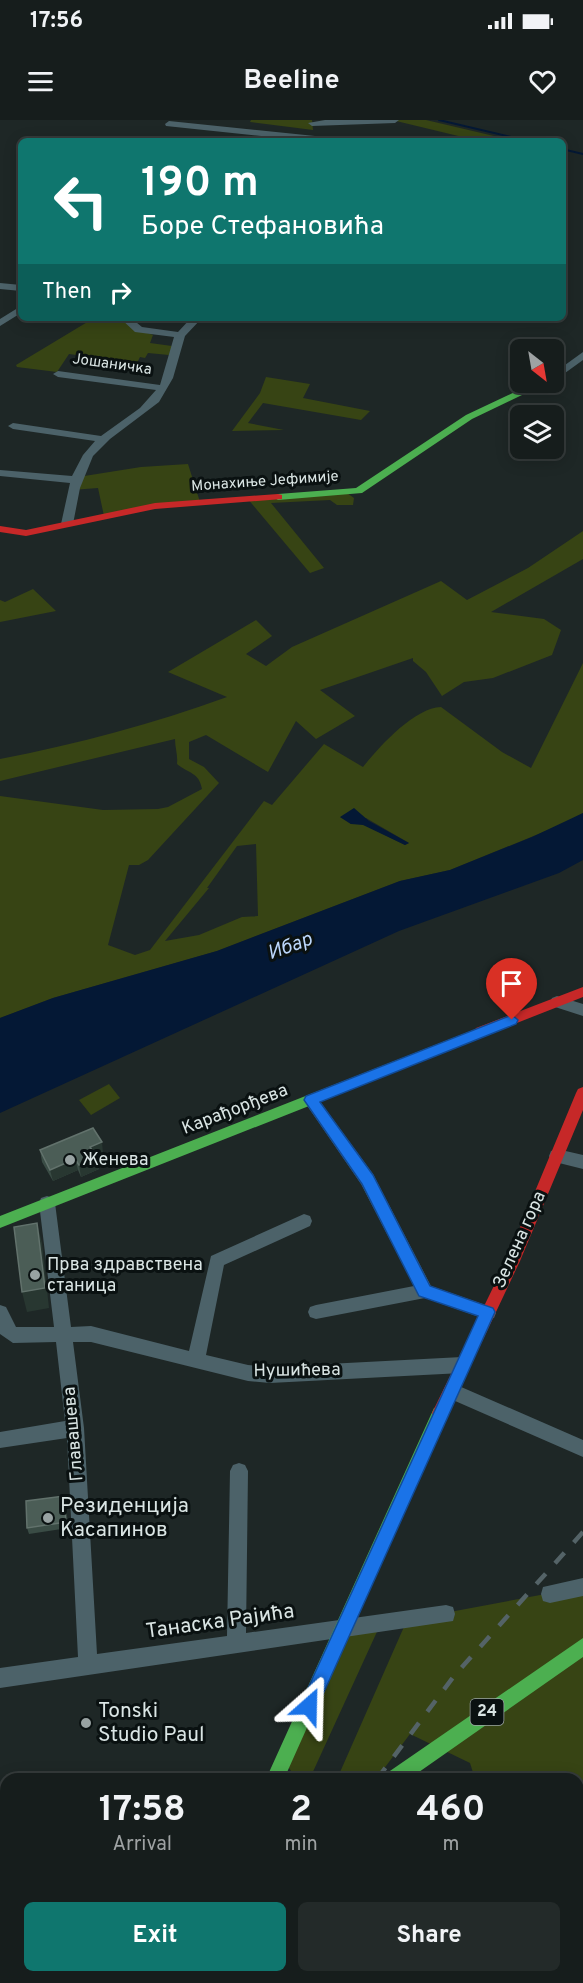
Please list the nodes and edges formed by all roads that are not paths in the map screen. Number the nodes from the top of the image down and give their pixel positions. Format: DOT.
graph roads {
  1 [pos="394,120"];
  2 [pos="312,121"];
  3 [pos="169,124"];
  4 [pos="297,138"];
  5 [pos="315,138"];
  6 [pos="0,286"];
  7 [pos="18,288"];
  8 [pos="18,311"];
  9 [pos="128,321"];
  10 [pos="194,321"];
  11 [pos="0,323"];
  12 [pos="180,335"];
  13 [pos="583,355"];
  14 [pos="564,370"];
  15 [pos="58,374"];
  16 [pos="161,388"];
  17 [pos="521,393"];
  18 [pos="13,426"];
  19 [pos="104,439"];
  20 [pos="0,473"];
  21 [pos="76,480"];
  22 [pos="67,524"];
  23 [pos="0,529"];
  24 [pos="583,992"];
  25 [pos="557,1002"];
  26 [pos="583,1010"];
  27 [pos="583,1093"];
  28 [pos="310,1100"];
  29 [pos="557,1156"];
  30 [pos="583,1162"];
  31 [pos="47,1203"];
  32 [pos="304,1221"];
  33 [pos="0,1222"];
  34 [pos="425,1291"];
  35 [pos="0,1312"];
  36 [pos="316,1312"];
  37 [pos="488,1312"];
  38 [pos="65,1334"];
  39 [pos="196,1360"];
  40 [pos="462,1365"];
  41 [pos="452,1391"];
  42 [pos="75,1428"];
  43 [pos="0,1440"];
  44 [pos="583,1449"];
  45 [pos="239,1471"];
  46 [pos="583,1587"];
  47 [pos="550,1594"];
  48 [pos="446,1614"];
  49 [pos="345,1629"];
  50 [pos="236,1644"];
  51 [pos="583,1647"];
  52 [pos="88,1665"];
  53 [pos="0,1677"];
  54 [pos="278,1773"];
  55 [pos="402,1773"];
  1 -- 2 [label="street"];
  2 -- 5 [label="street"];
  3 -- 4 [label="street"];
  6 -- 7 [label="street"];
  8 -- 11 [label="street"];
  9 -- 12 [label="street"];
  10 -- 12 [label="street"];
  12 -- 16 [label="street, Јошаничка"];
  13 -- 14 [label="street"];
  15 -- 16 [label="street, Јошаничка"];
  16 -- 19 [label="street, Јошаничка"];
  17 -- 22 [label="street, Монахиње Јефимије"];
  18 -- 19 [label="street"];
  19 -- 21 [label="street, Јошаничка"];
  20 -- 21 [label="street"];
  21 -- 22 [label="street, Јошаничка"];
  22 -- 23 [label="street"];
  24 -- 25 [label="street, Карађорђева"];
  25 -- 26 [label="street"];
  25 -- 28 [label="street, Карађорђева"];
  27 -- 29 [label="street, Зелена гора"];
  28 -- 31 [label="street, Карађорђева"];
  28 -- 34 [label="street"];
  29 -- 30 [label="street"];
  29 -- 37 [label="street, Зелена гора"];
  31 -- 33 [label="street, Карађорђева"];
  31 -- 38 [label="street, Главашева"];
  32 -- 39 [label="street"];
  34 -- 36 [label="street"];
  34 -- 37 [label="street"];
  35 -- 38 [label="street, Нушићева"];
  37 -- 40 [label="street, Зелена гора"];
  38 -- 39 [label="street, Нушићева"];
  38 -- 42 [label="street, Главашева"];
  39 -- 40 [label="street, Нушићева"];
  40 -- 41 [label="street, Зелена гора"];
  41 -- 44 [label="street"];
  41 -- 49 [label="street, Зелена гора"];
  42 -- 43 [label="street"];
  42 -- 52 [label="street, Главашева"];
  45 -- 50 [label="street"];
  46 -- 47 [label="street"];
  48 -- 49 [label="street, Танаска Рајића"];
  49 -- 50 [label="street, Танаска Рајића"];
  49 -- 54 [label="street, Зелена гора"];
  50 -- 52 [label="street, Танаска Рајића"];
  51 -- 55 [label="street, 24"];
  52 -- 53 [label="street, Танаска Рајића"];
}
